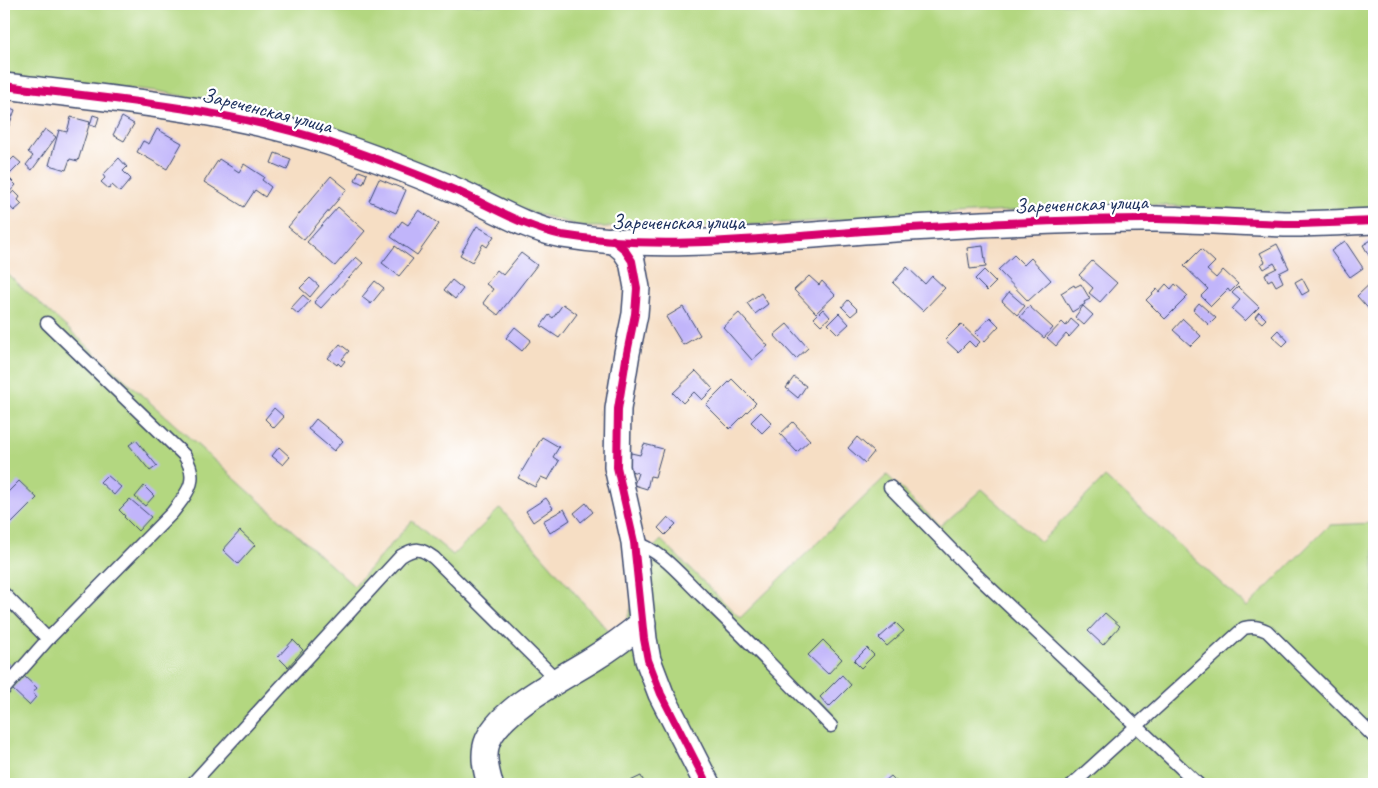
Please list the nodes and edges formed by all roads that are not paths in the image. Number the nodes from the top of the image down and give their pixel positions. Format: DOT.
graph roads {
  1 [pos="4,86"];
  2 [pos="1374,221"];
  3 [pos="613,240"];
  4 [pos="47,323"];
  5 [pos="890,487"];
  6 [pos="634,542"];
  7 [pos="4,594"];
  8 [pos="643,623"];
  9 [pos="48,639"];
  10 [pos="558,681"];
  11 [pos="4,689"];
  12 [pos="831,726"];
  13 [pos="1137,726"];
  14 [pos="1374,737"];
  15 [pos="192,784"];
  16 [pos="490,784"];
  17 [pos="707,784"];
  18 [pos="1073,784"];
  19 [pos="1198,784"];
  1 -- 3 [label="street, Зареченская улица"];
  2 -- 3 [label="street, Зареченская улица"];
  3 -- 6 [label="street"];
  4 -- 9 [label="lane"];
  5 -- 13 [label="lane"];
  6 -- 8 [label="street"];
  6 -- 12 [label="lane"];
  7 -- 9 [label="lane"];
  8 -- 10 [label="street"];
  8 -- 17 [label="street"];
  9 -- 11 [label="lane"];
  10 -- 15 [label="lane"];
  10 -- 16 [label="street"];
  13 -- 14 [label="lane"];
  13 -- 18 [label="lane"];
  13 -- 19 [label="lane"];
}
